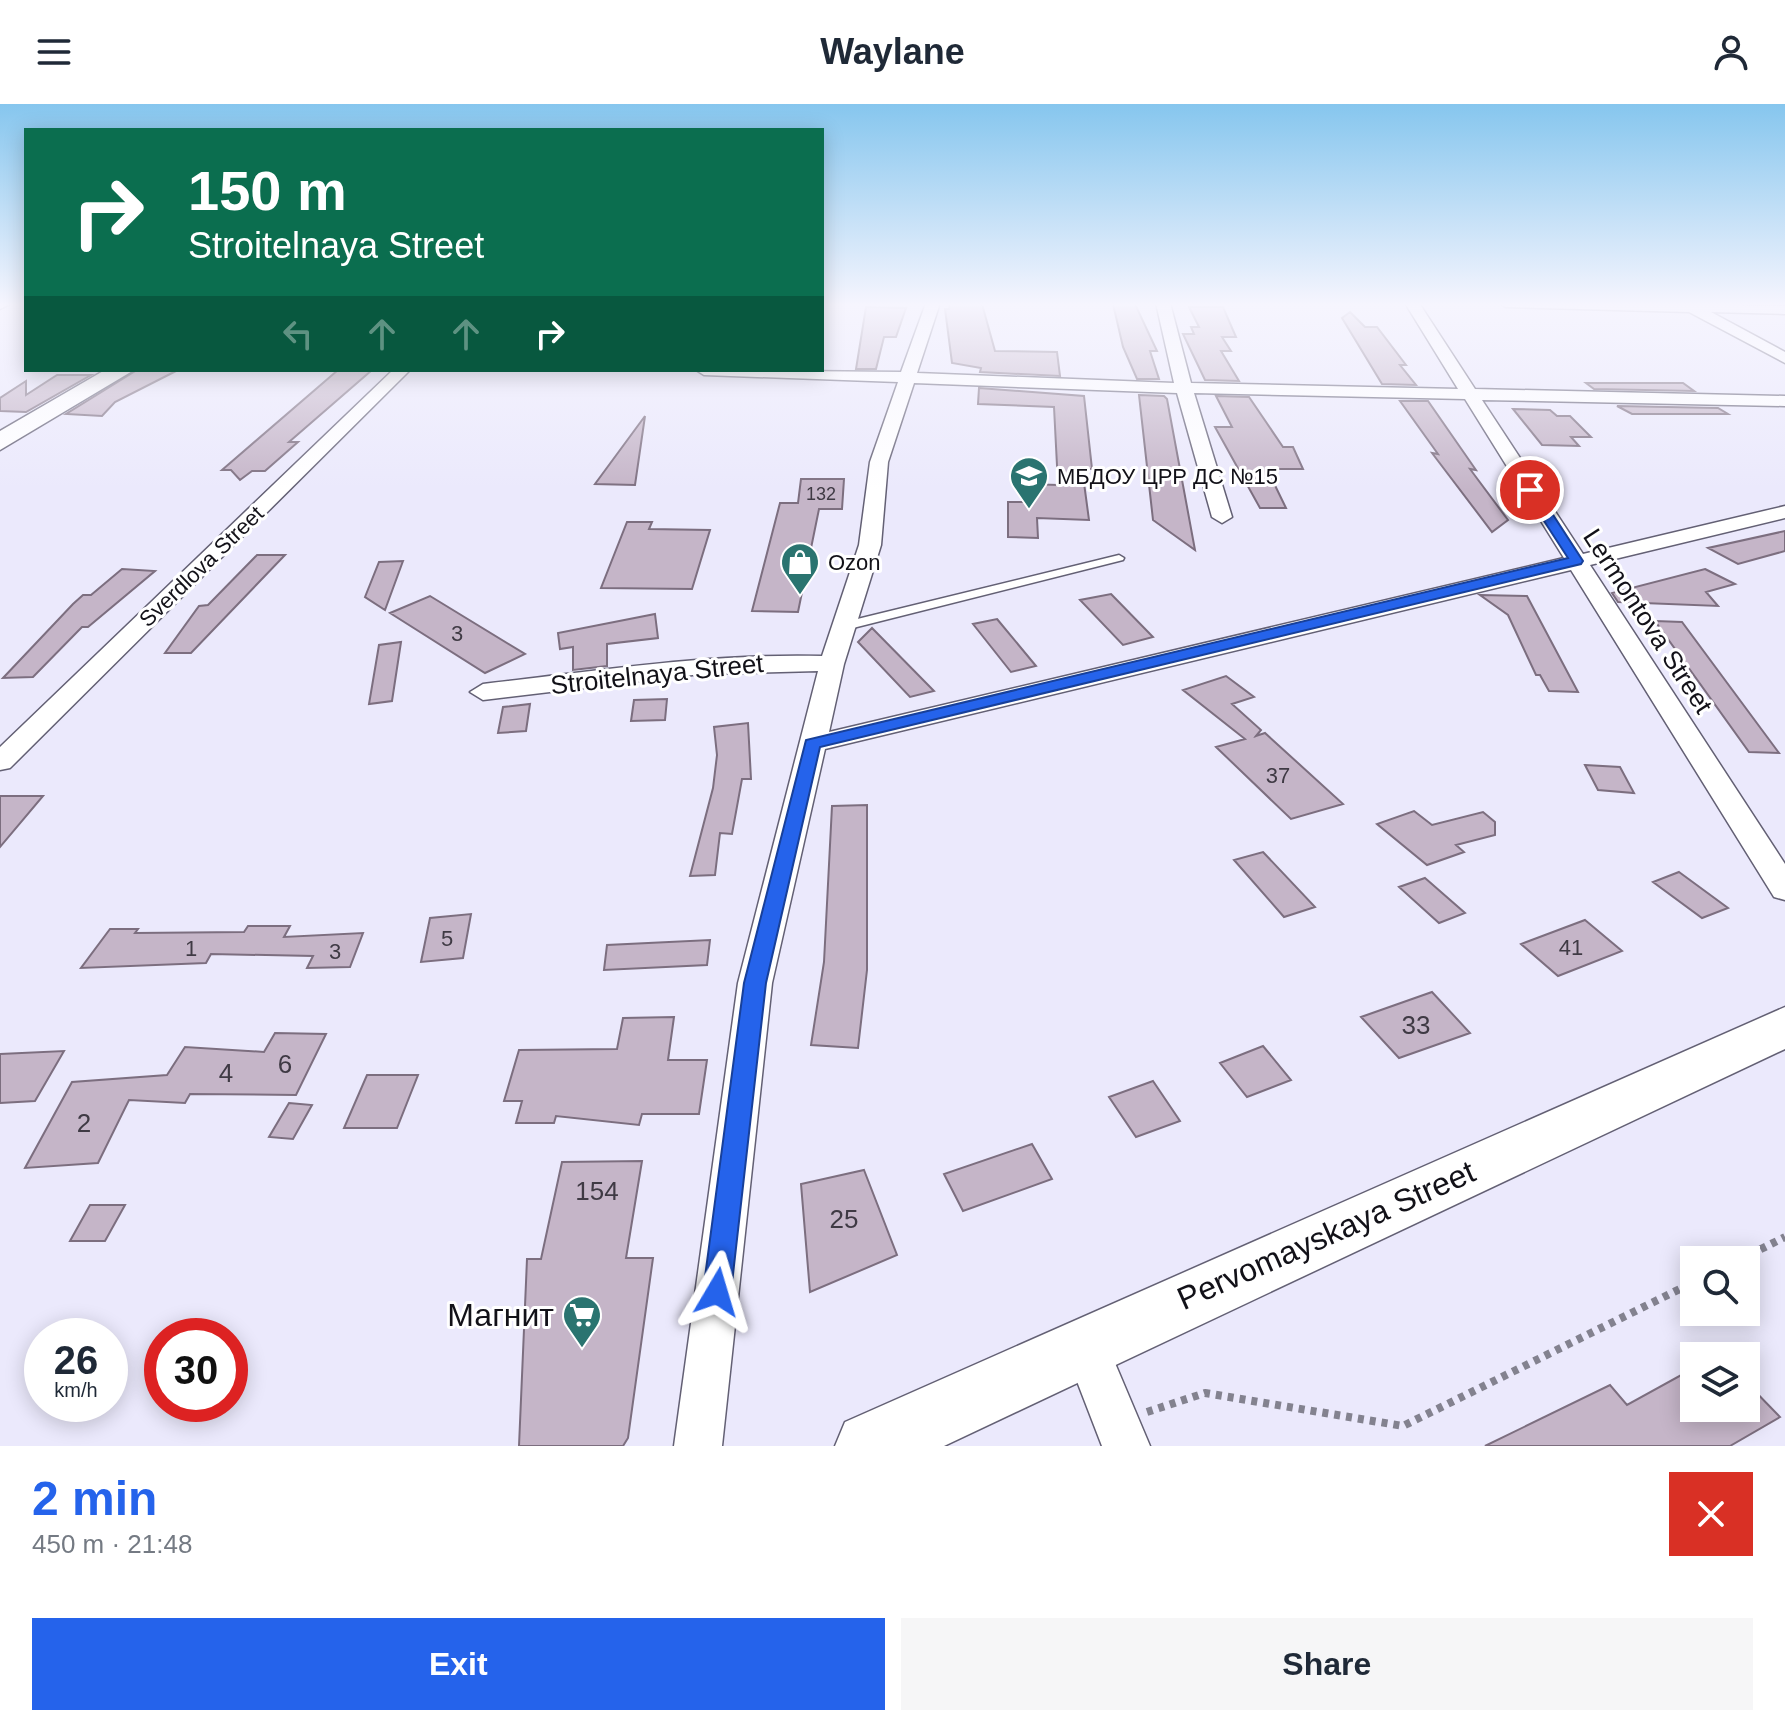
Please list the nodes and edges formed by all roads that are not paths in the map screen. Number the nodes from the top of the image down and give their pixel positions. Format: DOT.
graph roads {
  1 [pos="913,366"];
  2 [pos="1178,366"];
  3 [pos="1451,366"];
  4 [pos="119,372"];
  5 [pos="400,372"];
  6 [pos="755,372"];
  7 [pos="909,378"];
  8 [pos="1184,388"];
  9 [pos="1469,395"];
  10 [pos="1785,401"];
  11 [pos="0,442"];
  12 [pos="1785,512"];
  13 [pos="1222,517"];
  14 [pos="1119,558"];
  15 [pos="1576,561"];
  16 [pos="845,626"];
  17 [pos="832,664"];
  18 [pos="483,692"];
  19 [pos="812,744"];
  20 [pos="0,762"];
  21 [pos="1785,889"];
  22 [pos="1785,1027"];
  23 [pos="1085,1345"];
  24 [pos="1122,1434"];
  25 [pos="698,1446"];
  26 [pos="869,1446"];
  1 -- 7 [label="street"];
  2 -- 8 [label="street"];
  3 -- 9 [label="street, Lermontova Street"];
  4 -- 11 [label="street"];
  5 -- 20 [label="street, Sverdlova Street"];
  6 -- 7 [label="street"];
  7 -- 8 [label="street"];
  7 -- 16 [label="street"];
  8 -- 9 [label="street"];
  8 -- 13 [label="street"];
  9 -- 10 [label="street"];
  9 -- 15 [label="street, Lermontova Street"];
  12 -- 15 [label="street"];
  14 -- 16 [label="lane"];
  15 -- 19 [label="street"];
  15 -- 21 [label="street, Lermontova Street"];
  16 -- 17 [label="street"];
  17 -- 18 [label="street, Stroitelnaya Street"];
  17 -- 19 [label="street"];
  19 -- 25 [label="street"];
  22 -- 23 [label="street, Pervomayskaya Street"];
  23 -- 24 [label="street"];
  23 -- 26 [label="street, Pervomayskaya Street"];
}
